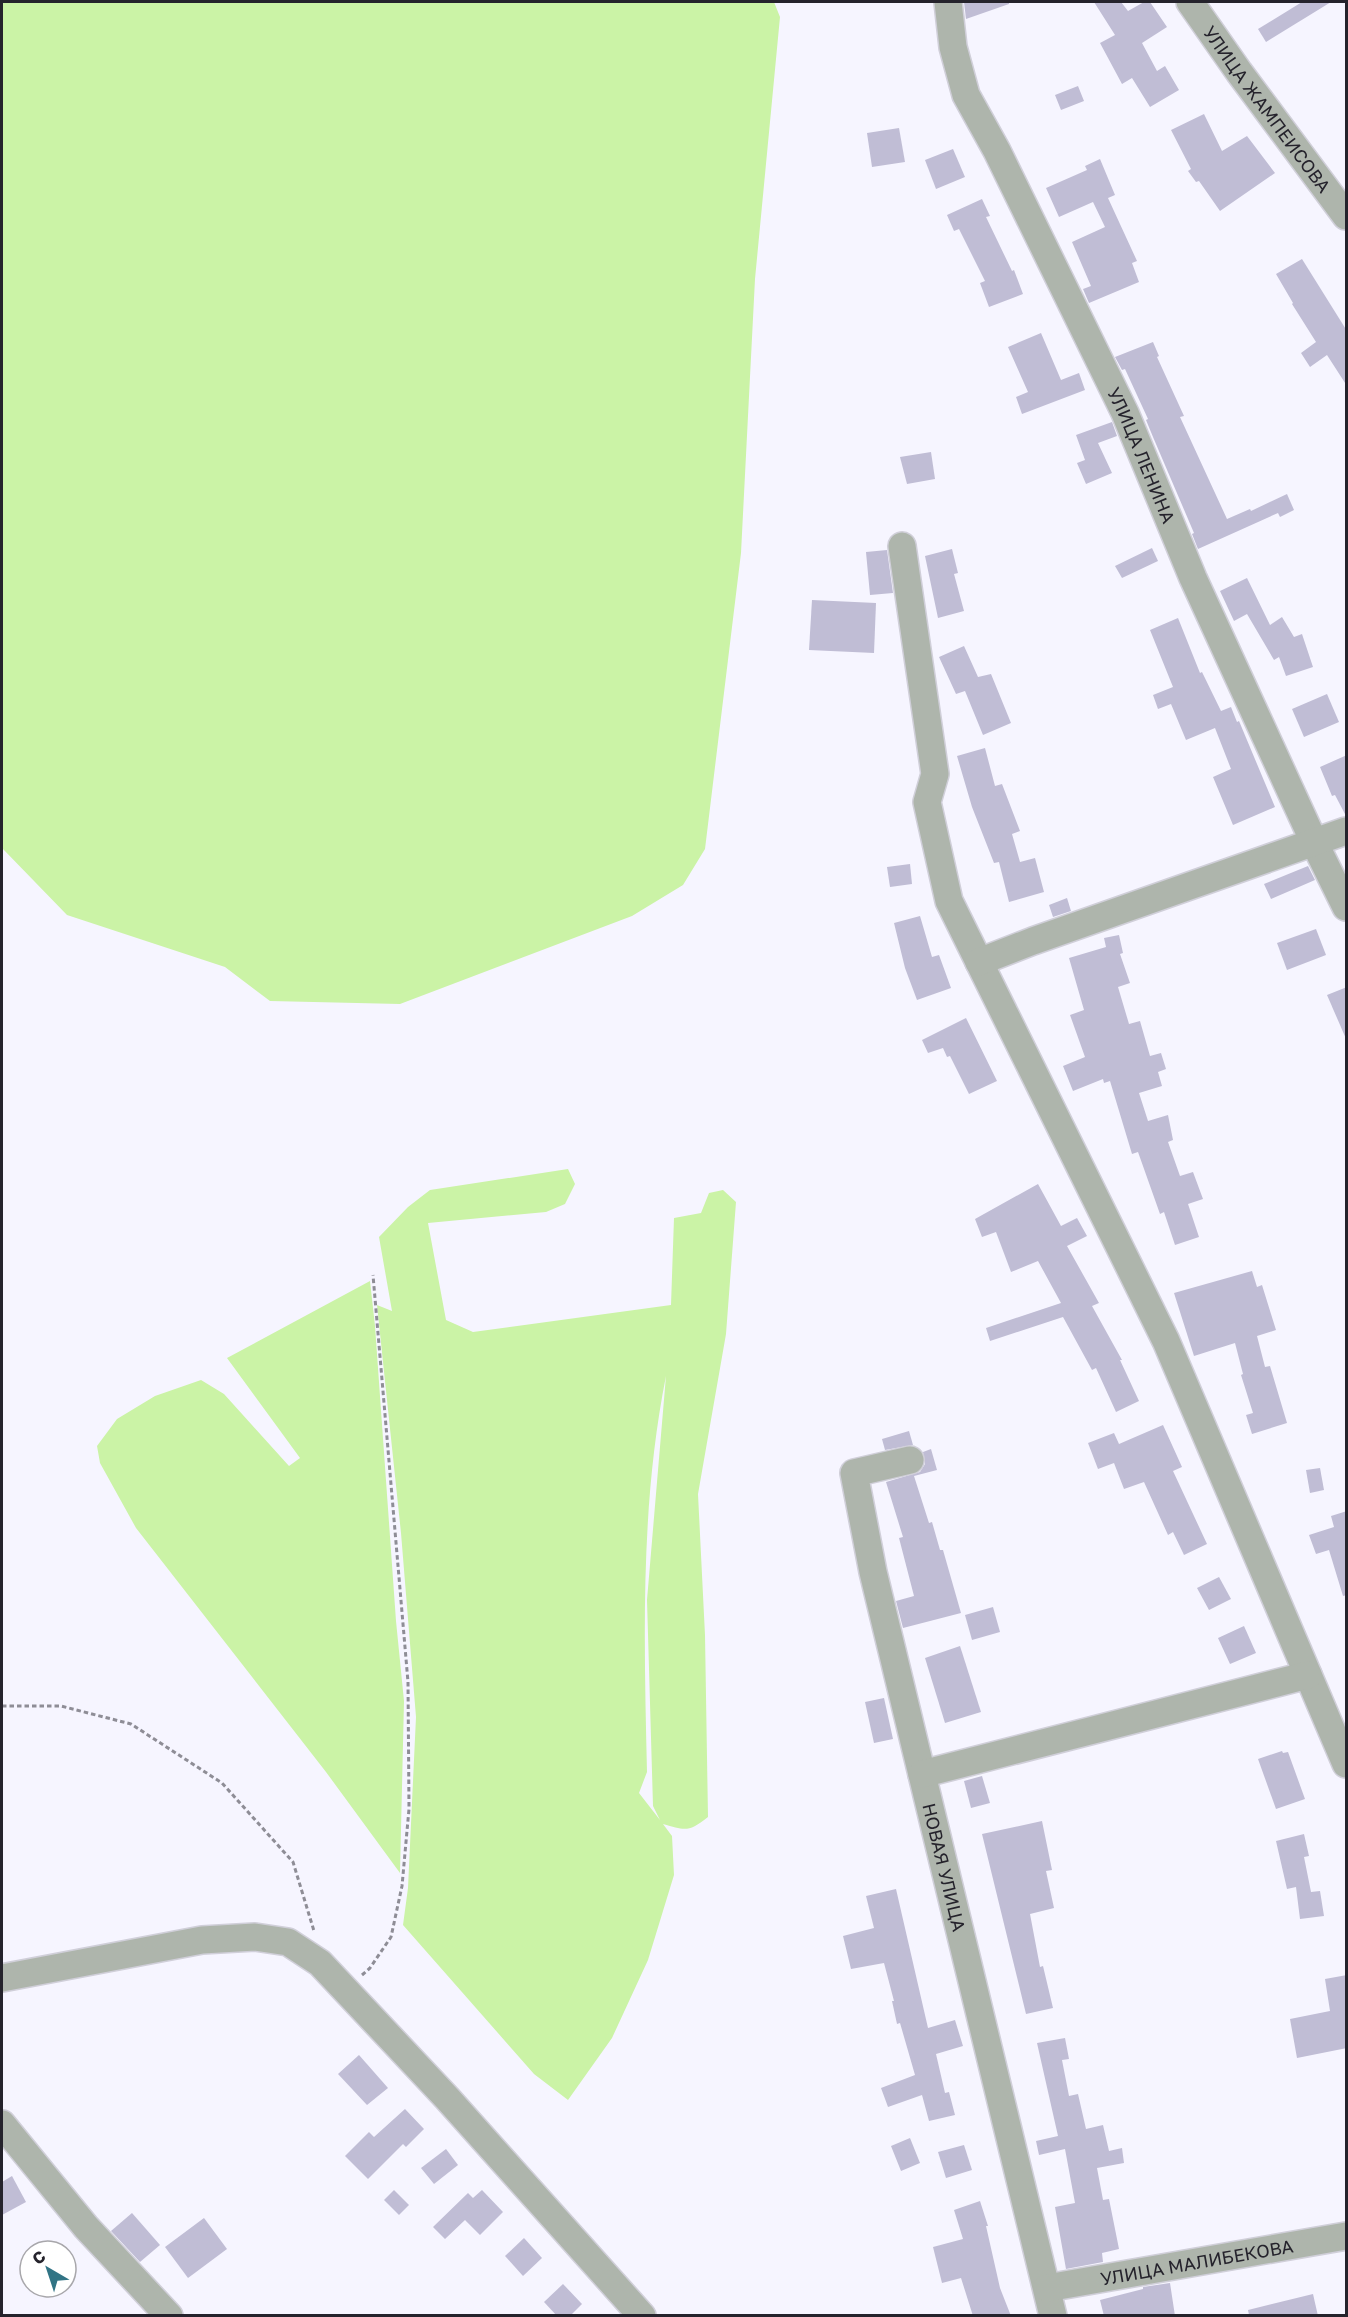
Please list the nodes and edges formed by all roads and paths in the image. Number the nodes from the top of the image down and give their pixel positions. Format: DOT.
graph roads {
  1 [pos="948,2"];
  2 [pos="1190,2"];
  3 [pos="1347,216"];
  4 [pos="902,546"];
  5 [pos="1347,831"];
  6 [pos="1314,842"];
  7 [pos="1347,907"];
  8 [pos="979,962"];
  9 [pos="373,1275"];
  10 [pos="909,1460"];
  11 [pos="1308,1676"];
  12 [pos="2,1706"];
  13 [pos="1347,1764"];
  14 [pos="922,1774"];
  15 [pos="320,1963"];
  16 [pos="2,1978"];
  17 [pos="345,1989"];
  18 [pos="2,2124"];
  19 [pos="1347,2236"];
  20 [pos="1047,2288"];
  21 [pos="169,2316"];
  22 [pos="642,2316"];
  23 [pos="1053,2316"];
  1 -- 6 [label="street, УЛИЦА ЛЕНИНА"];
  2 -- 3 [label="street, УЛИЦА ЖАМПЕИСОВА"];
  4 -- 8 [label="street"];
  5 -- 6 [label="street"];
  6 -- 7 [label="street, УЛИЦА ЛЕНИНА"];
  6 -- 8 [label="street"];
  8 -- 11 [label="street"];
  9 -- 17 [label="path"];
  10 -- 14 [label="street, НОВАЯ УЛИЦА"];
  11 -- 13 [label="street"];
  11 -- 14 [label="street"];
  12 -- 15 [label="path"];
  14 -- 20 [label="street, НОВАЯ УЛИЦА"];
  15 -- 16 [label="street"];
  15 -- 17 [label="street"];
  17 -- 22 [label="street"];
  18 -- 21 [label="street"];
  19 -- 20 [label="street, УЛИЦА МАЛИБЕКОВА"];
  20 -- 23 [label="street, НОВАЯ УЛИЦА"];
}
